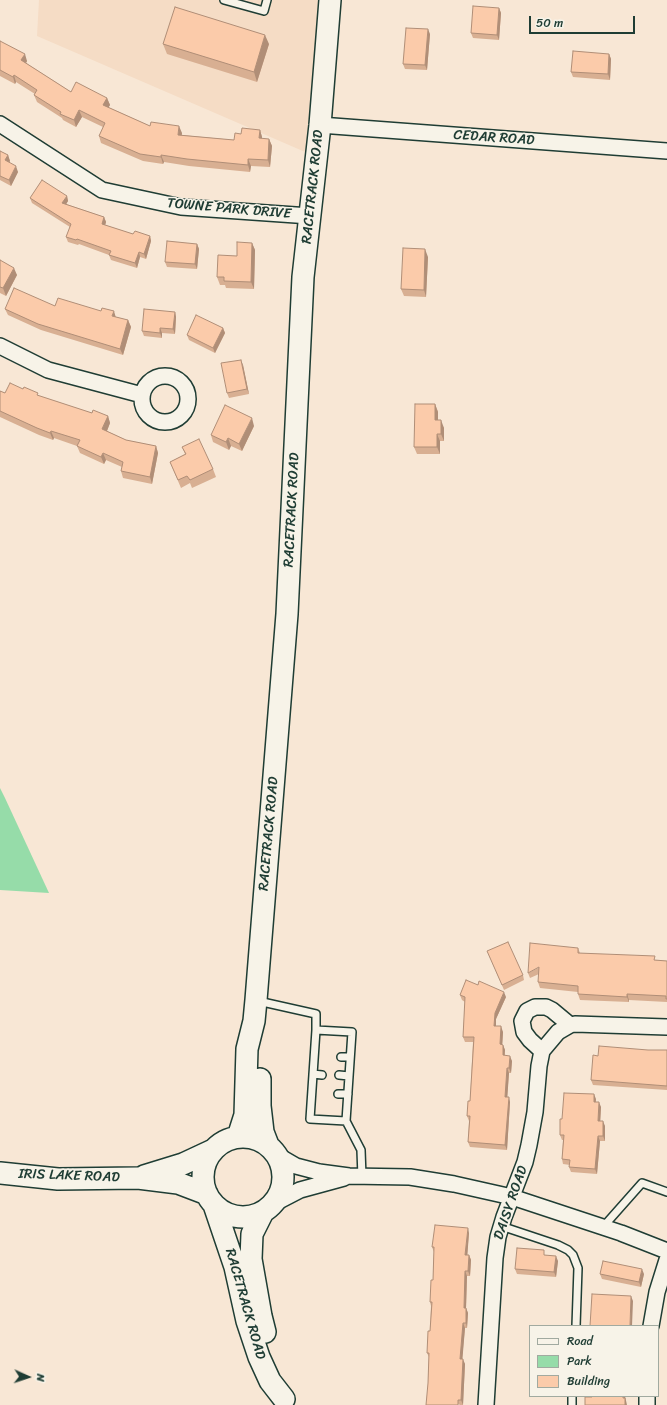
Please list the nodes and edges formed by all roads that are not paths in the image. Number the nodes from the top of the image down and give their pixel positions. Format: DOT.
graph roads {
  1 [pos="224,0"];
  2 [pos="267,0"];
  3 [pos="330,0"];
  4 [pos="0,124"];
  5 [pos="320,125"];
  6 [pos="667,151"];
  7 [pos="310,216"];
  8 [pos="0,346"];
  9 [pos="142,395"];
  10 [pos="256,1000"];
  11 [pos="254,1021"];
  12 [pos="570,1025"];
  13 [pos="667,1027"];
  14 [pos="316,1030"];
  15 [pos="542,1050"];
  16 [pos="314,1055"];
  17 [pos="323,1056"];
  18 [pos="341,1057"];
  19 [pos="350,1057"];
  20 [pos="313,1074"];
  21 [pos="322,1074"];
  22 [pos="339,1075"];
  23 [pos="349,1076"];
  24 [pos="311,1092"];
  25 [pos="320,1093"];
  26 [pos="338,1094"];
  27 [pos="348,1094"];
  28 [pos="346,1121"];
  29 [pos="238,1137"];
  30 [pos="213,1150"];
  31 [pos="272,1150"];
  32 [pos="0,1173"];
  33 [pos="356,1177"];
  34 [pos="138,1178"];
  35 [pos="667,1192"];
  36 [pos="512,1197"];
  37 [pos="210,1199"];
  38 [pos="268,1208"];
  39 [pos="501,1226"];
  40 [pos="603,1227"];
  41 [pos="667,1251"];
  42 [pos="667,1260"];
  43 [pos="664,1283"];
  44 [pos="576,1325"];
  45 [pos="651,1325"];
  46 [pos="285,1402"];
  47 [pos="486,1405"];
  1 -- 2 [label="lane"];
  3 -- 5 [label="street, RACETRACK ROAD"];
  4 -- 7 [label="street, TOWNE PARK DRIVE"];
  5 -- 6 [label="street, CEDAR ROAD"];
  5 -- 7 [label="street, RACETRACK ROAD"];
  7 -- 10 [label="street, RACETRACK ROAD"];
  8 -- 9 [label="street"];
  10 -- 11 [label="street, RACETRACK ROAD"];
  10 -- 14 [label="lane"];
  11 -- 29 [label="street, RACETRACK ROAD"];
  11 -- 31 [label="street, RACETRACK ROAD"];
  12 -- 13 [label="street"];
  12 -- 15 [label="street, DAISY ROAD"];
  12 -- 15 [label="street"];
  14 -- 16 [label="lane"];
  14 -- 19 [label="lane"];
  15 -- 36 [label="street, DAISY ROAD"];
  16 -- 17 [label="lane"];
  16 -- 20 [label="lane"];
  18 -- 19 [label="lane"];
  19 -- 23 [label="lane"];
  20 -- 21 [label="lane"];
  20 -- 24 [label="lane"];
  22 -- 23 [label="lane"];
  23 -- 27 [label="lane"];
  24 -- 25 [label="lane"];
  24 -- 28 [label="lane"];
  26 -- 27 [label="lane"];
  27 -- 28 [label="lane"];
  28 -- 33 [label="lane"];
  29 -- 30 [label="street"];
  29 -- 31 [label="street"];
  30 -- 34 [label="street, IRIS LAKE ROAD"];
  30 -- 37 [label="street"];
  31 -- 33 [label="street"];
  31 -- 38 [label="street"];
  32 -- 34 [label="street, IRIS LAKE ROAD"];
  33 -- 36 [label="street"];
  33 -- 38 [label="street"];
  34 -- 37 [label="street, IRIS LAKE ROAD"];
  35 -- 40 [label="lane"];
  36 -- 39 [label="street, DAISY ROAD"];
  36 -- 40 [label="street"];
  37 -- 38 [label="street"];
  37 -- 46 [label="street, RACETRACK ROAD"];
  38 -- 46 [label="street, RACETRACK ROAD"];
  39 -- 44 [label="lane"];
  39 -- 47 [label="street, DAISY ROAD"];
  40 -- 41 [label="street"];
  42 -- 43 [label="street"];
  43 -- 45 [label="street"];
}
